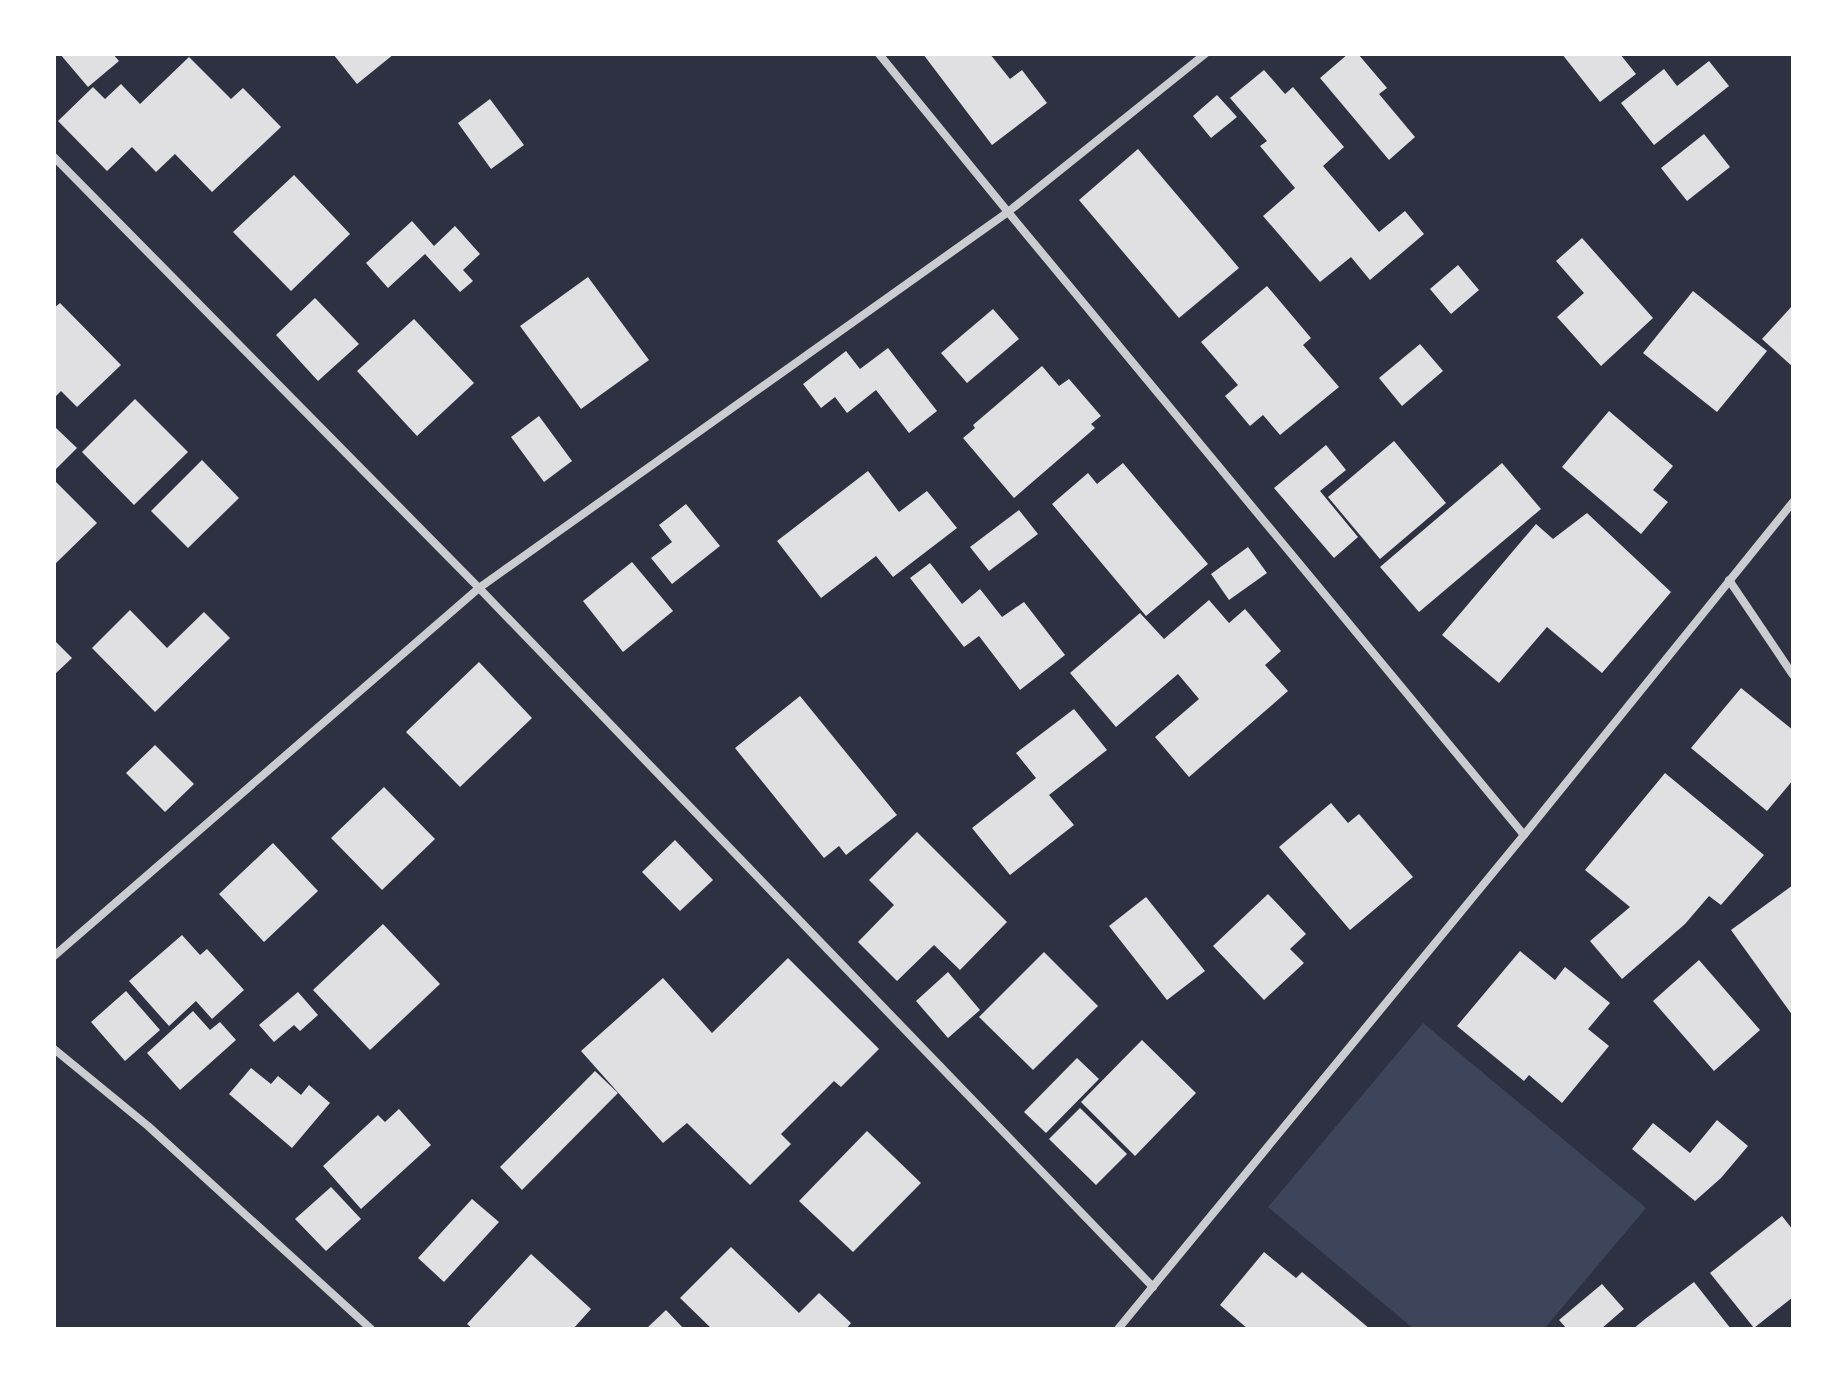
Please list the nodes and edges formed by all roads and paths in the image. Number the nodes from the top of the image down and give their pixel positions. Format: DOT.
graph roads {
  1 [pos="879,54"];
  2 [pos="1205,54"];
  3 [pos="54,157"];
  4 [pos="1008,212"];
  5 [pos="1793,502"];
  6 [pos="1729,580"];
  7 [pos="479,588"];
  8 [pos="1793,675"];
  9 [pos="1524,835"];
  10 [pos="54,956"];
  11 [pos="54,1049"];
  12 [pos="1153,1287"];
  13 [pos="371,1329"];
  14 [pos="1118,1329"];
  1 -- 4 [label="street"];
  2 -- 4 [label="street"];
  3 -- 7 [label="street"];
  4 -- 7 [label="street"];
  4 -- 9 [label="street"];
  5 -- 6 [label="street"];
  6 -- 8 [label="street"];
  6 -- 9 [label="street"];
  7 -- 10 [label="street"];
  7 -- 12 [label="street"];
  9 -- 12 [label="street"];
  11 -- 13 [label="street"];
  12 -- 14 [label="street"];
}
